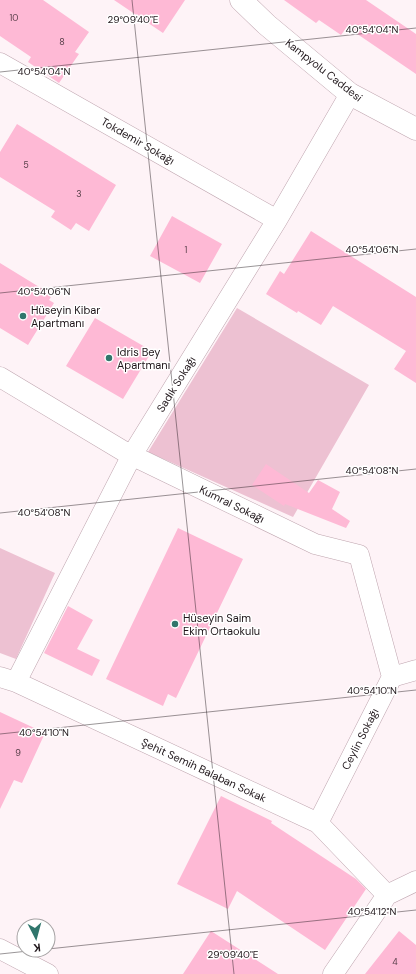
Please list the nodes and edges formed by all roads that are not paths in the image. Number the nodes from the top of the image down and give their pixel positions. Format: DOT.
graph roads {
  1 [pos="241,0"];
  2 [pos="0,63"];
  3 [pos="350,94"];
  4 [pos="416,129"];
  5 [pos="277,220"];
  6 [pos="0,377"];
  7 [pos="132,456"];
  8 [pos="416,670"];
  9 [pos="392,677"];
  10 [pos="8,679"];
  11 [pos="318,823"];
  12 [pos="416,881"];
  13 [pos="387,895"];
  14 [pos="0,949"];
  15 [pos="48,974"];
  16 [pos="333,974"];
  1 -- 3 [label="street, Kampyolu Caddesi"];
  2 -- 5 [label="street, Tokdemir Sokağı"];
  3 -- 4 [label="street, Kampyolu Caddesi"];
  3 -- 5 [label="street, Sadık Sokağı"];
  5 -- 7 [label="street, Sadık Sokağı"];
  6 -- 7 [label="street, Kumral Sokağı"];
  7 -- 9 [label="street, Kumral Sokağı"];
  7 -- 10 [label="street, Sadık Sokağı"];
  8 -- 9 [label="street"];
  9 -- 11 [label="street, Ceylin Sokağı"];
  10 -- 11 [label="street, Şehit Semih Balaban Sokak"];
  11 -- 13 [label="street, Şehit Semih Balaban Sokak"];
  12 -- 13 [label="street"];
  13 -- 16 [label="street"];
  14 -- 15 [label="street"];
}
